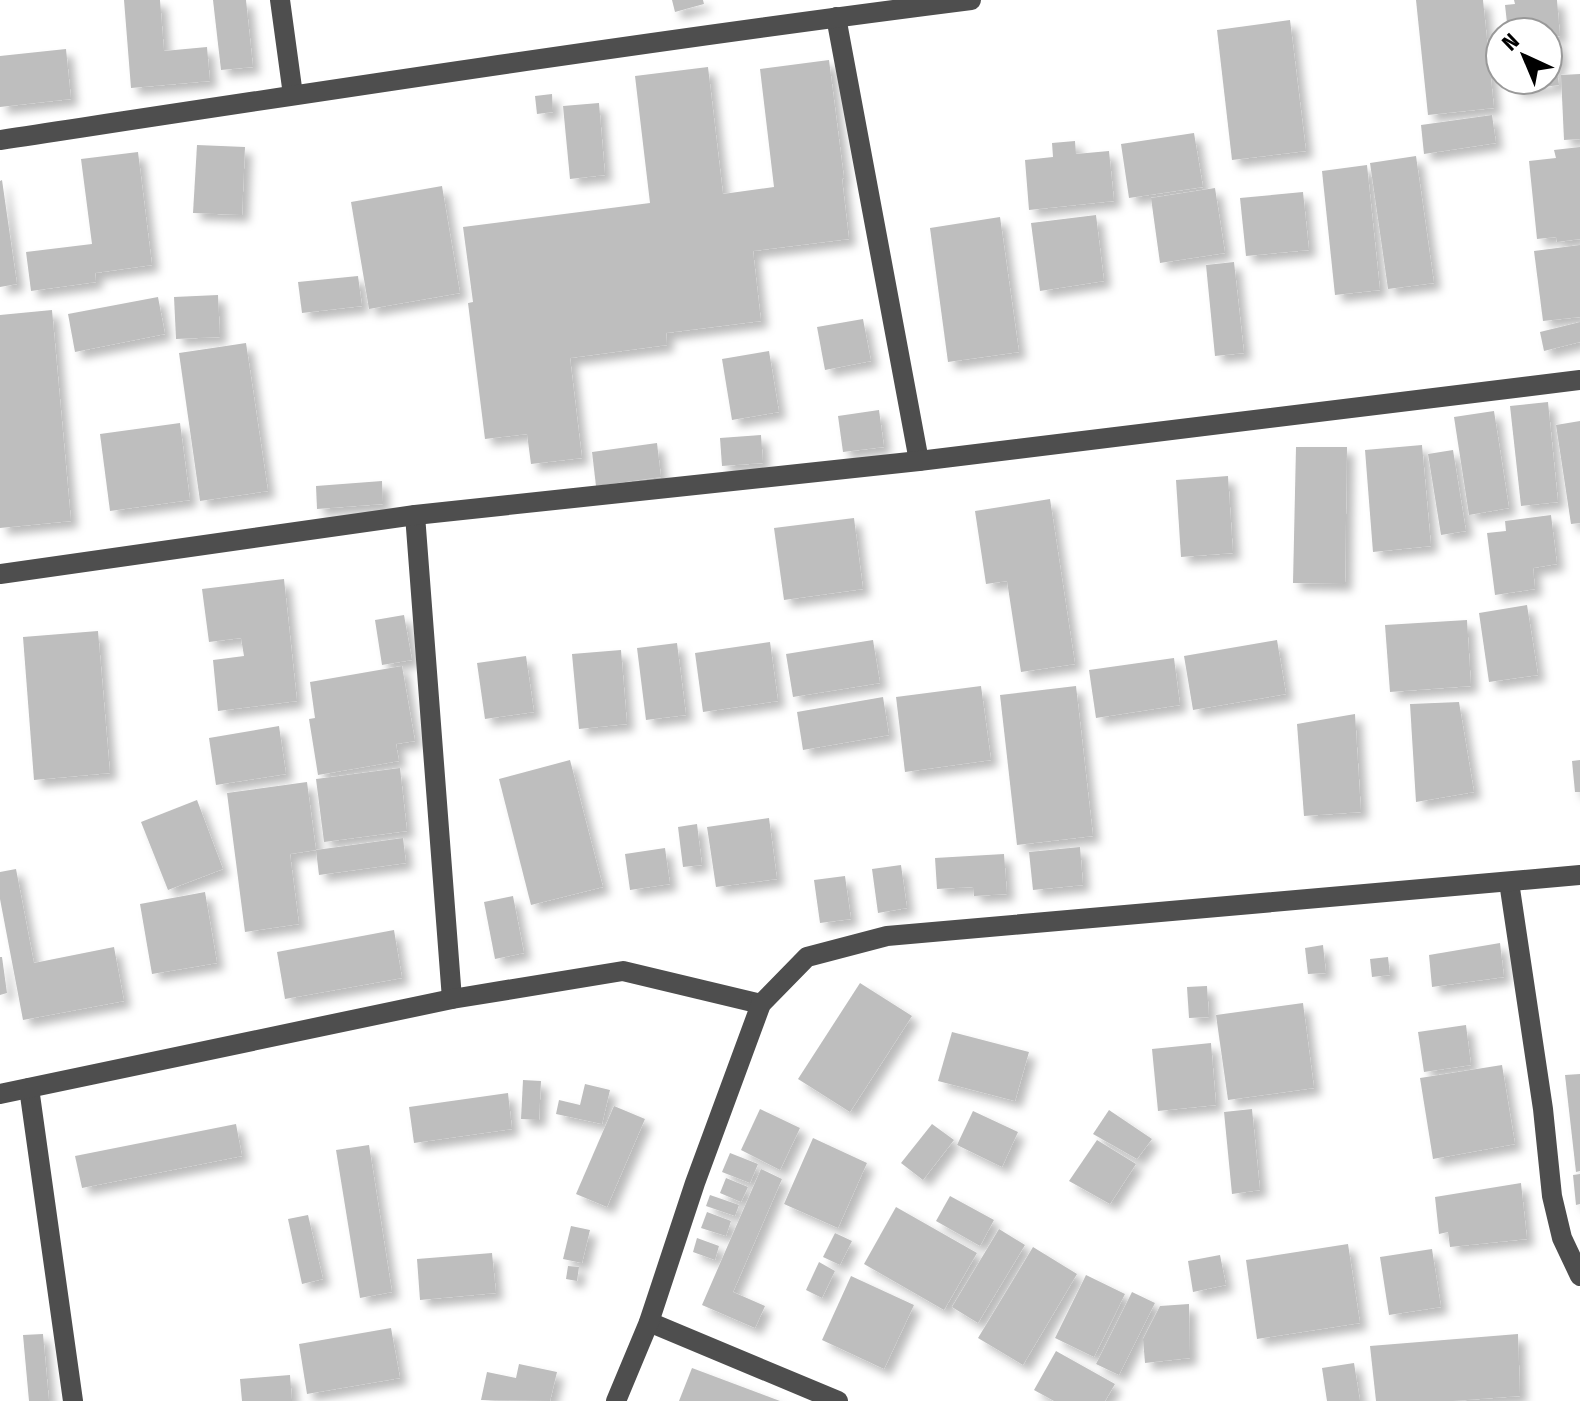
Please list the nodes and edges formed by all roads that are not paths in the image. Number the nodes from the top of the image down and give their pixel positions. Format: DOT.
graph roads {
  1 [pos="280,0"];
  2 [pos="971,0"];
  3 [pos="836,17"];
  4 [pos="293,95"];
  5 [pos="0,140"];
  6 [pos="1580,380"];
  7 [pos="919,461"];
  8 [pos="415,515"];
  9 [pos="0,574"];
  10 [pos="1580,875"];
  11 [pos="1509,882"];
  12 [pos="452,999"];
  13 [pos="761,1004"];
  14 [pos="29,1088"];
  15 [pos="0,1094"];
  16 [pos="1580,1276"];
  17 [pos="649,1322"];
  18 [pos="73,1401"];
  19 [pos="616,1401"];
  20 [pos="838,1401"];
  1 -- 4 [label="street"];
  2 -- 3 [label="street"];
  3 -- 4 [label="street"];
  3 -- 7 [label="street"];
  4 -- 5 [label="street"];
  6 -- 7 [label="street"];
  7 -- 8 [label="street"];
  8 -- 9 [label="street"];
  8 -- 12 [label="street"];
  10 -- 11 [label="street"];
  11 -- 13 [label="street"];
  11 -- 16 [label="street"];
  12 -- 13 [label="street"];
  12 -- 14 [label="street"];
  13 -- 17 [label="street"];
  14 -- 15 [label="street"];
  14 -- 18 [label="street"];
  17 -- 19 [label="street"];
  17 -- 20 [label="street"];
}
